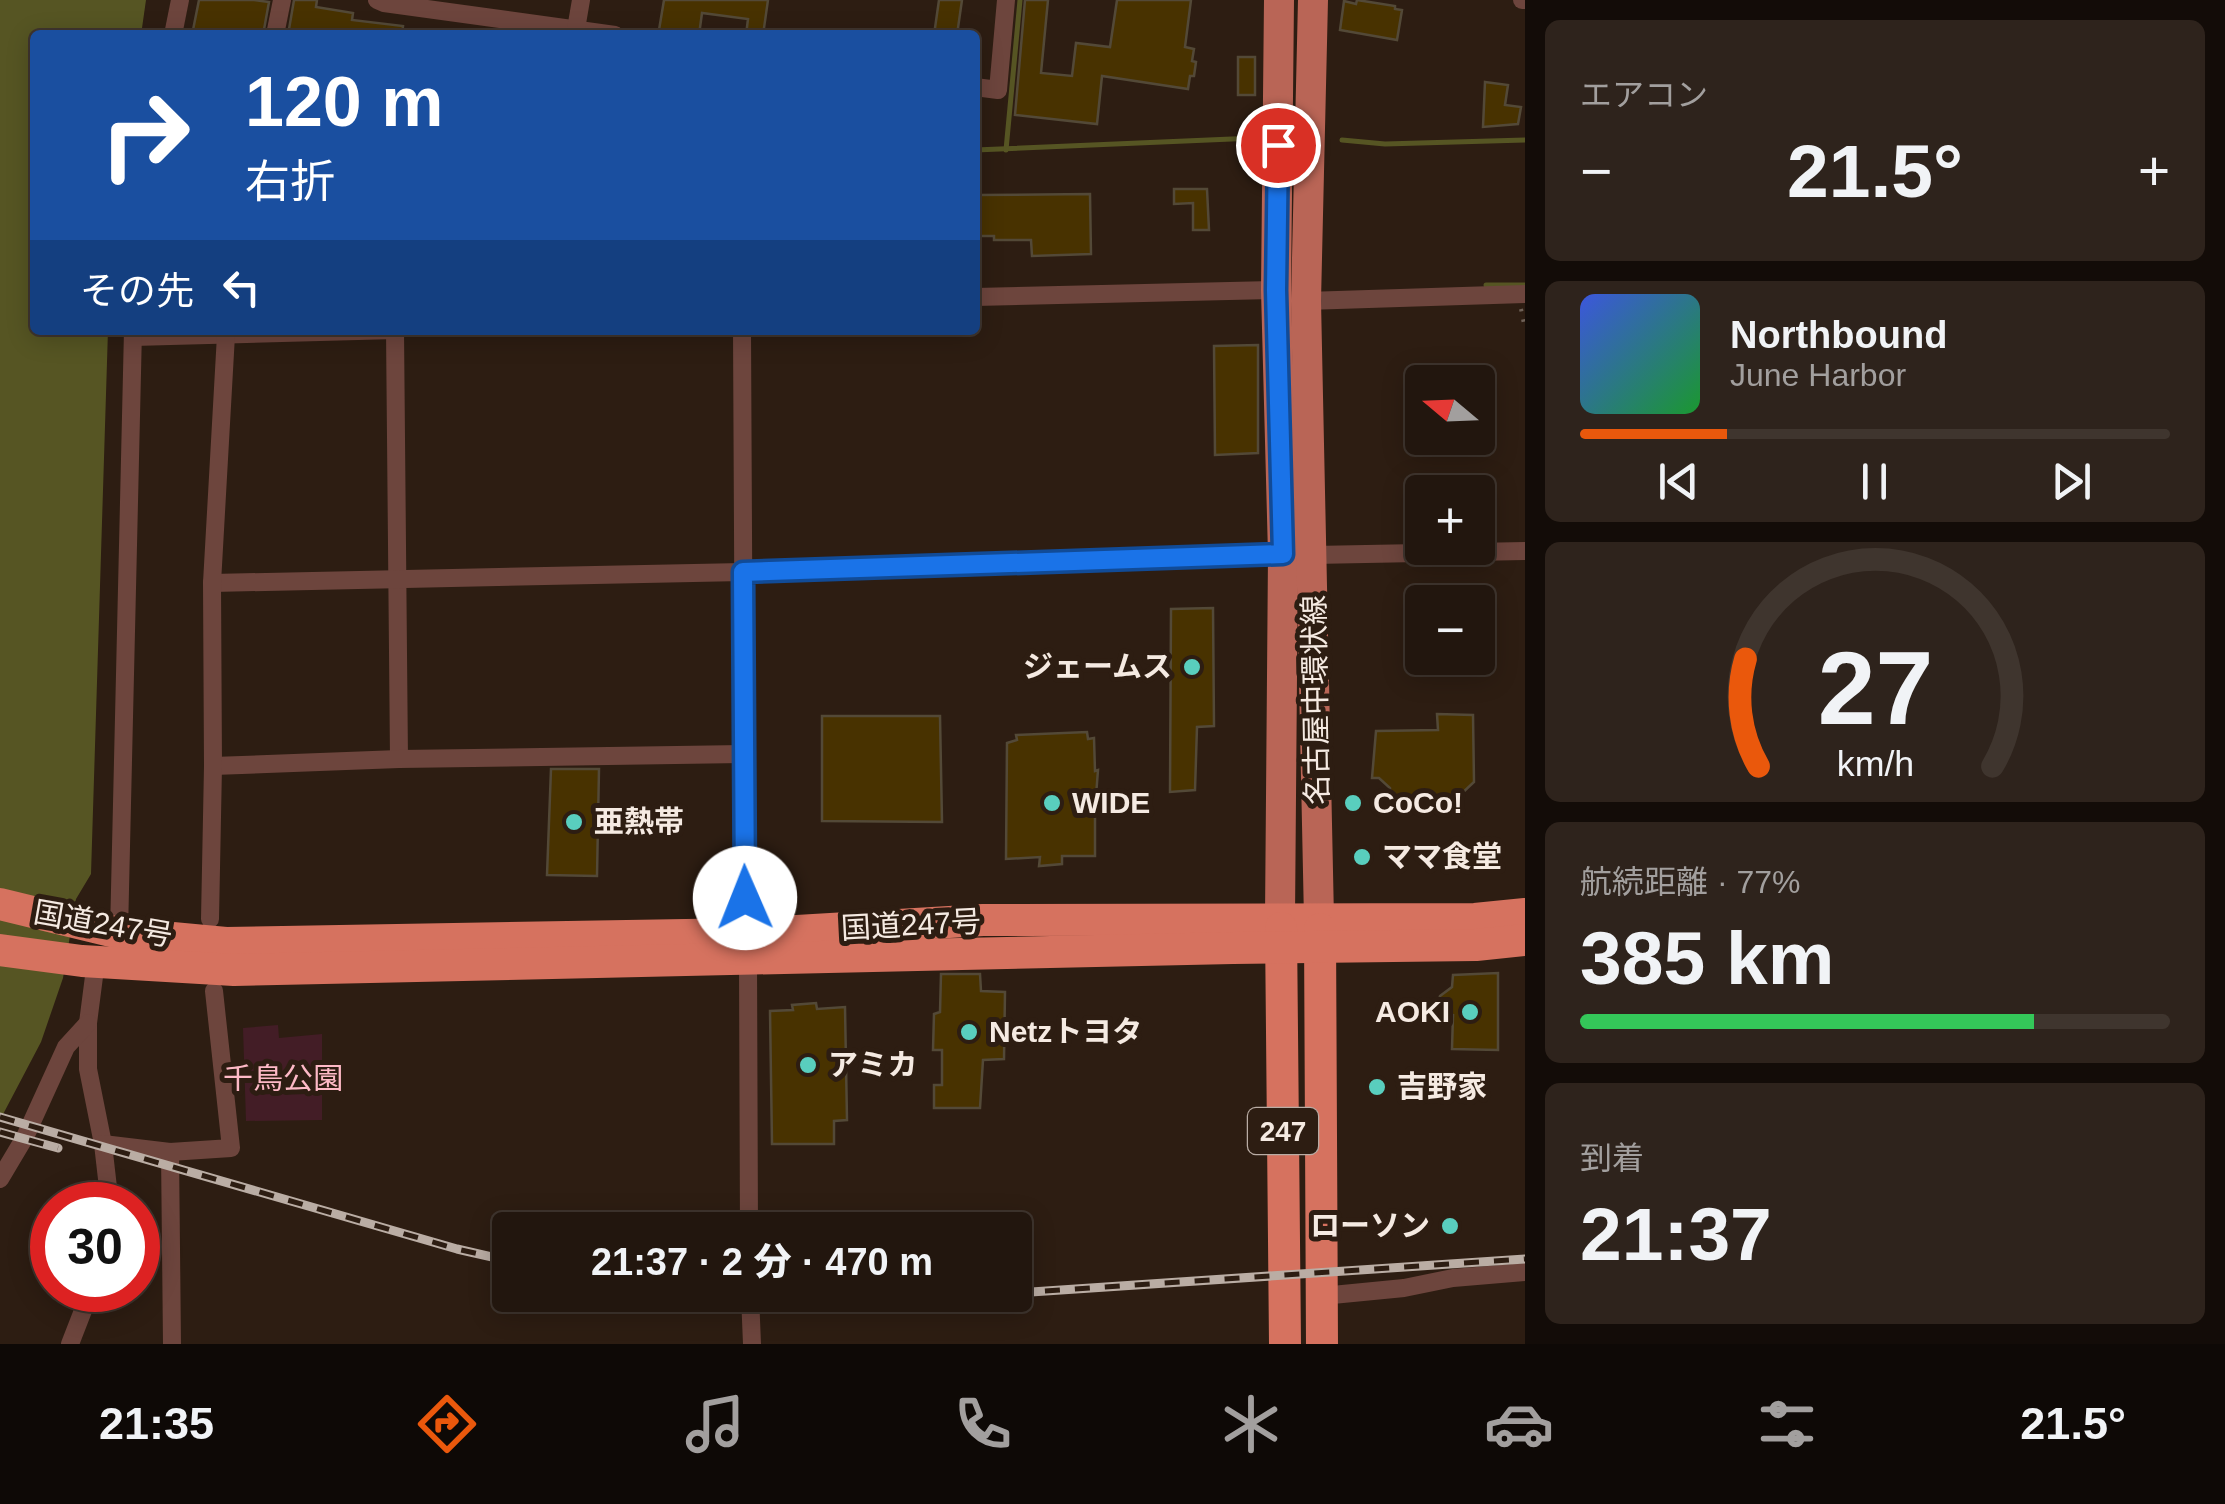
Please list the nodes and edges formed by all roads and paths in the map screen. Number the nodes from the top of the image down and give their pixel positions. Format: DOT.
graph roads {
  1 [pos="180,0"];
  2 [pos="282,0"];
  3 [pos="377,0"];
  4 [pos="581,0"];
  5 [pos="1006,0"];
  6 [pos="1279,0"];
  7 [pos="1313,0"];
  8 [pos="173,30"];
  9 [pos="277,30"];
  10 [pos="563,30"];
  11 [pos="576,30"];
  12 [pos="980,88"];
  13 [pos="1276,290"];
  14 [pos="1525,294"];
  15 [pos="980,297"];
  16 [pos="1306,301"];
  17 [pos="133,335"];
  18 [pos="226,335"];
  19 [pos="396,335"];
  20 [pos="742,335"];
  21 [pos="1525,552"];
  22 [pos="1298,554"];
  23 [pos="743,572"];
  24 [pos="398,579"];
  25 [pos="212,583"];
  26 [pos="744,754"];
  27 [pos="399,759"];
  28 [pos="213,766"];
  29 [pos="0,904"];
  30 [pos="1525,914"];
  31 [pos="210,918"];
  32 [pos="104,929"];
  33 [pos="1281,933"];
  34 [pos="1320,934"];
  35 [pos="1525,940"];
  36 [pos="747,947"];
  37 [pos="0,950"];
  38 [pos="89,961"];
  39 [pos="214,991"];
  40 [pos="88,1023"];
  41 [pos="103,1144"];
  42 [pos="170,1152"];
  43 [pos="0,1179"];
  44 [pos="107,1182"];
  45 [pos="748,1212"];
  46 [pos="1525,1272"];
  47 [pos="1322,1296"];
  48 [pos="82,1312"];
  49 [pos="751,1312"];
  50 [pos="70,1344"];
  51 [pos="172,1344"];
  52 [pos="752,1344"];
  53 [pos="1285,1344"];
  54 [pos="1322,1344"];
  1 -- 8 [label="street"];
  2 -- 9 [label="street"];
  3 -- 10 [label="street"];
  4 -- 11 [label="street"];
  5 -- 12 [label="street"];
  6 -- 13 [label="main road, 名古屋中環状線"];
  7 -- 16 [label="main road, 名古屋中環状線"];
  13 -- 15 [label="street"];
  13 -- 22 [label="main road, 名古屋中環状線"];
  14 -- 16 [label="street"];
  16 -- 22 [label="main road, 名古屋中環状線"];
  17 -- 32 [label="street"];
  18 -- 25 [label="street"];
  19 -- 24 [label="street"];
  20 -- 23 [label="street"];
  21 -- 22 [label="street"];
  22 -- 23 [label="street"];
  22 -- 33 [label="main road, 名古屋中環状線"];
  22 -- 34 [label="main road, 名古屋中環状線"];
  23 -- 24 [label="street"];
  23 -- 26 [label="street"];
  24 -- 25 [label="street"];
  24 -- 27 [label="street"];
  25 -- 28 [label="street"];
  26 -- 27 [label="street"];
  26 -- 36 [label="street"];
  27 -- 28 [label="street"];
  28 -- 31 [label="street"];
  29 -- 32 [label="highway, 国道247号"];
  30 -- 34 [label="highway, 国道247号"];
  32 -- 36 [label="highway, 国道247号"];
  33 -- 34 [label="highway, 国道247号"];
  33 -- 36 [label="highway, 国道247号"];
  33 -- 53 [label="highway, 247"];
  34 -- 35 [label="highway, 国道247号"];
  34 -- 47 [label="highway, 247"];
  36 -- 38 [label="highway, 国道247号"];
  36 -- 45 [label="street"];
  37 -- 38 [label="highway, 国道247号"];
  38 -- 40 [label="street"];
  39 -- 42 [label="street"];
  40 -- 41 [label="street"];
  40 -- 43 [label="street"];
  41 -- 42 [label="street"];
  41 -- 44 [label="street"];
  42 -- 51 [label="street"];
  46 -- 47 [label="street"];
  47 -- 54 [label="highway, 247"];
  48 -- 50 [label="street"];
  49 -- 52 [label="street"];
}
